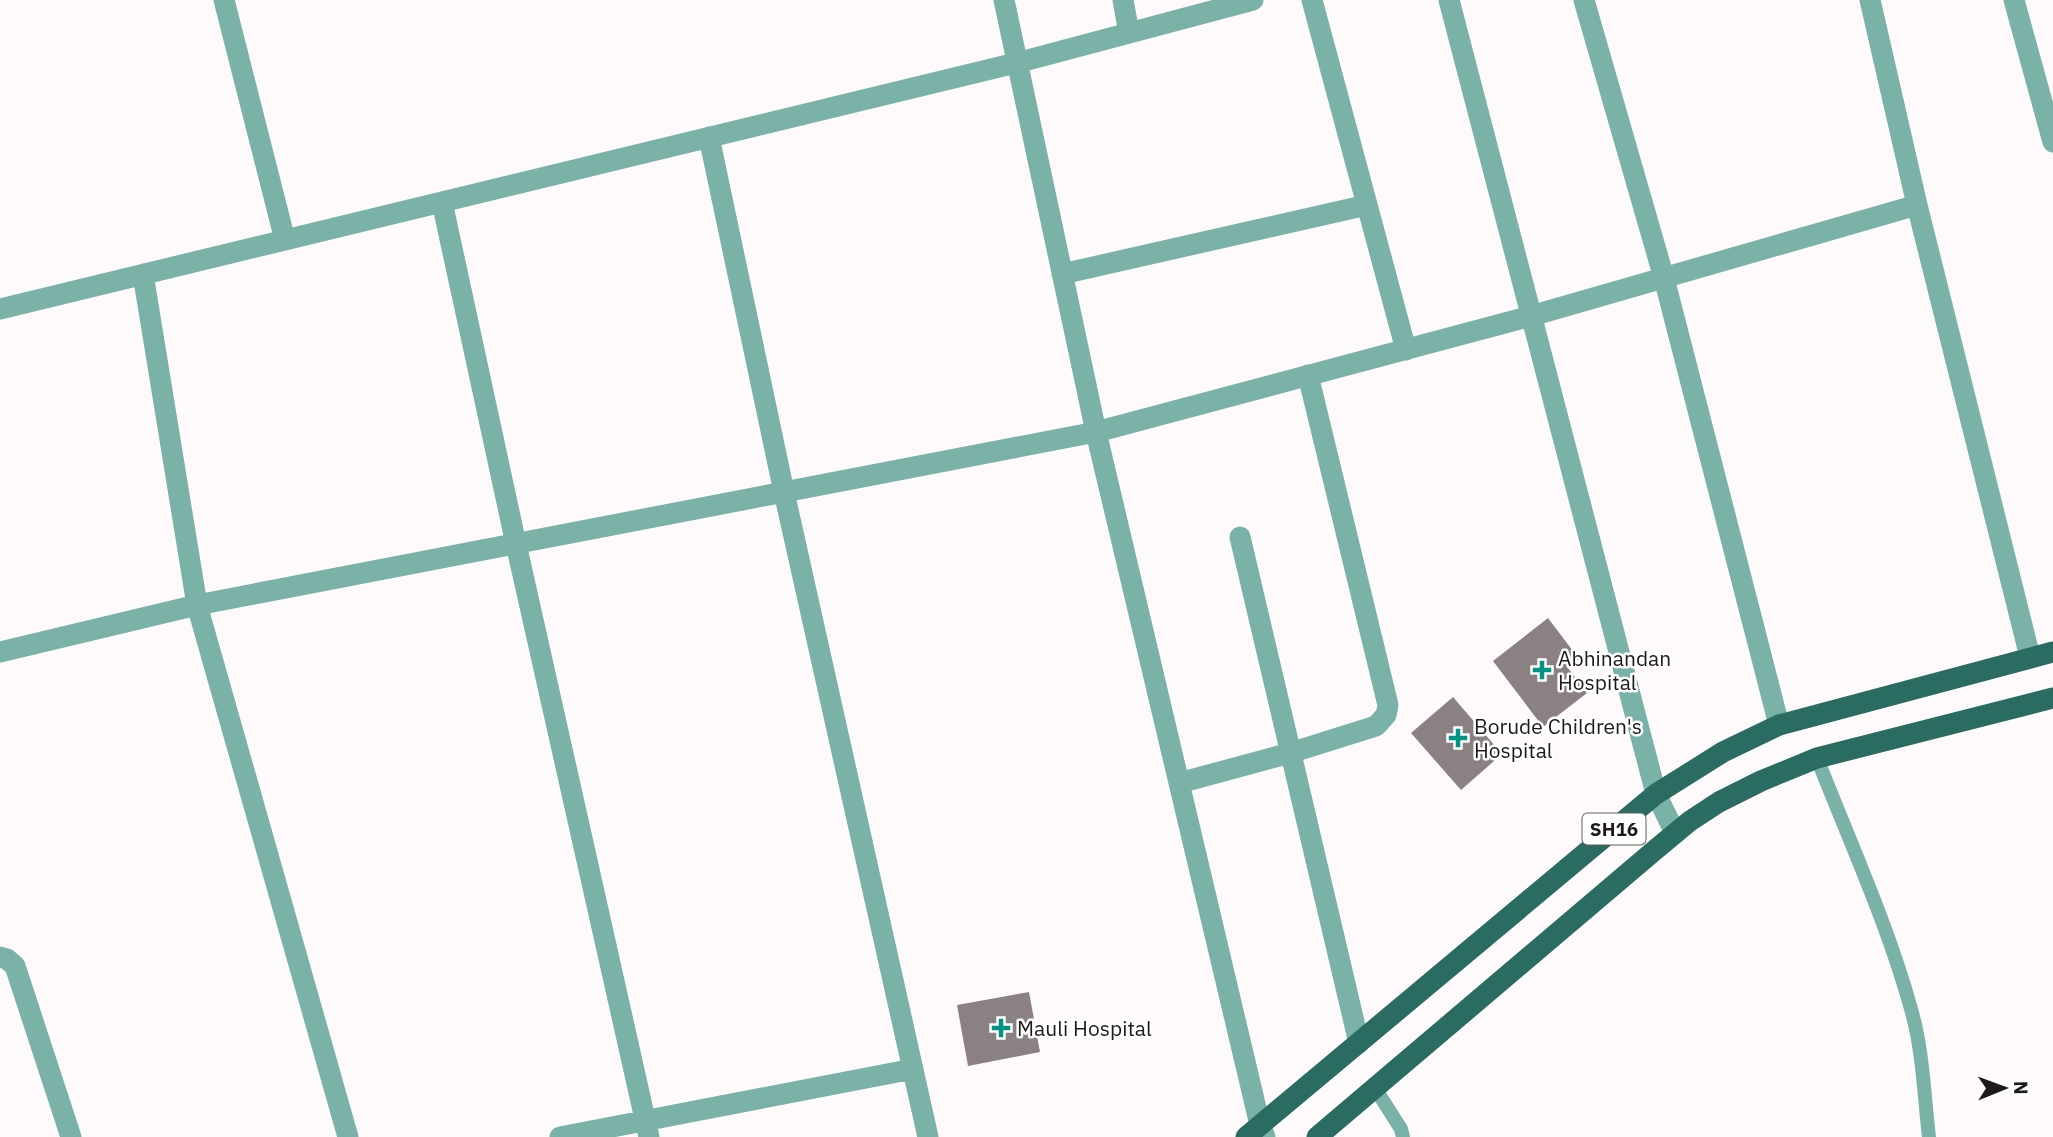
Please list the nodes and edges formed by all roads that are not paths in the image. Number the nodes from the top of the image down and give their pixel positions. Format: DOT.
graph roads {
  1 [pos="224,0"];
  2 [pos="1004,0"];
  3 [pos="1123,0"];
  4 [pos="1252,0"];
  5 [pos="1312,0"];
  6 [pos="1449,0"];
  7 [pos="1584,0"];
  8 [pos="1870,0"];
  9 [pos="2014,0"];
  10 [pos="1129,33"];
  11 [pos="1016,63"];
  12 [pos="709,137"];
  13 [pos="2053,142"];
  14 [pos="442,202"];
  15 [pos="1367,205"];
  16 [pos="1917,205"];
  17 [pos="285,240"];
  18 [pos="143,274"];
  19 [pos="1062,274"];
  20 [pos="1664,278"];
  21 [pos="0,309"];
  22 [pos="1531,316"];
  23 [pos="1406,350"];
  24 [pos="1308,375"];
  25 [pos="1096,432"];
  26 [pos="784,492"];
  27 [pos="1240,537"];
  28 [pos="516,544"];
  29 [pos="197,605"];
  30 [pos="0,652"];
  31 [pos="2053,652"];
  32 [pos="2029,657"];
  33 [pos="2053,698"];
  34 [pos="1779,725"];
  35 [pos="1290,753"];
  36 [pos="1817,758"];
  37 [pos="1179,783"];
  38 [pos="1656,794"];
  39 [pos="1675,834"];
  40 [pos="0,957"];
  41 [pos="1359,1043"];
  42 [pos="913,1069"];
  43 [pos="1375,1088"];
  44 [pos="647,1129"];
  45 [pos="1257,1133"];
  46 [pos="71,1137"];
  47 [pos="348,1137"];
  48 [pos="560,1137"];
  49 [pos="928,1137"];
  50 [pos="1317,1137"];
  51 [pos="1403,1137"];
  52 [pos="1929,1137"];
  1 -- 17 [label="street"];
  2 -- 11 [label="street"];
  3 -- 10 [label="street"];
  4 -- 10 [label="street"];
  5 -- 15 [label="street"];
  6 -- 22 [label="street"];
  7 -- 20 [label="street"];
  8 -- 16 [label="street"];
  9 -- 13 [label="street"];
  10 -- 11 [label="street"];
  11 -- 12 [label="street"];
  11 -- 19 [label="street"];
  12 -- 14 [label="street"];
  12 -- 26 [label="street"];
  14 -- 17 [label="street"];
  14 -- 28 [label="street"];
  15 -- 19 [label="street"];
  15 -- 23 [label="street"];
  16 -- 20 [label="street"];
  16 -- 32 [label="street"];
  17 -- 18 [label="street"];
  18 -- 21 [label="street"];
  18 -- 29 [label="street"];
  19 -- 25 [label="street"];
  20 -- 22 [label="street"];
  20 -- 34 [label="street"];
  22 -- 23 [label="street"];
  22 -- 38 [label="street"];
  23 -- 24 [label="street"];
  24 -- 25 [label="street"];
  24 -- 35 [label="street"];
  25 -- 26 [label="street"];
  25 -- 37 [label="street"];
  26 -- 28 [label="street"];
  26 -- 42 [label="street"];
  27 -- 35 [label="street"];
  28 -- 29 [label="street"];
  28 -- 44 [label="street"];
  29 -- 30 [label="street"];
  29 -- 47 [label="street"];
  31 -- 32 [label="main road, SH16"];
  32 -- 34 [label="main road, SH16"];
  33 -- 36 [label="main road, SH16"];
  34 -- 38 [label="main road, SH16"];
  35 -- 37 [label="street"];
  35 -- 41 [label="street"];
  36 -- 39 [label="main road, SH16"];
  36 -- 52 [label="lane"];
  37 -- 45 [label="street"];
  38 -- 39 [label="street"];
  38 -- 41 [label="main road, SH16"];
  39 -- 43 [label="main road, SH16"];
  40 -- 46 [label="street"];
  41 -- 45 [label="main road, SH16"];
  42 -- 44 [label="street"];
  42 -- 49 [label="street"];
  43 -- 50 [label="main road, SH16"];
  43 -- 51 [label="lane"];
  44 -- 48 [label="street"];
}
